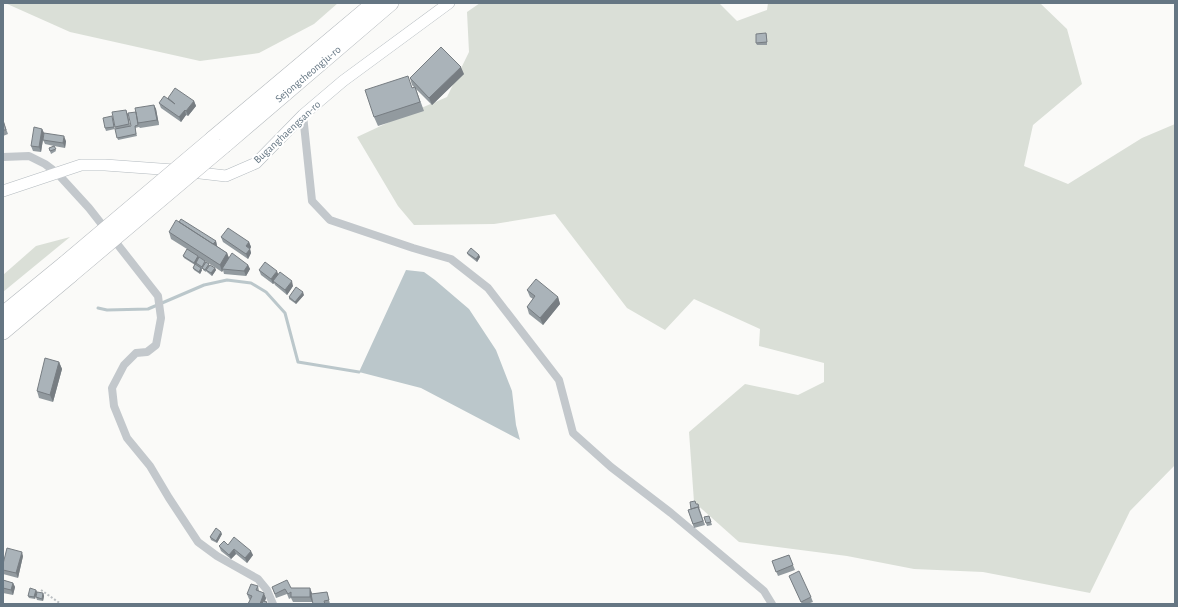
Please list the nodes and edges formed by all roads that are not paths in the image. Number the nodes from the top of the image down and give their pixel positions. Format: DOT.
graph roads {
  1 [pos="374,3"];
  2 [pos="391,3"];
  3 [pos="449,3"];
  4 [pos="303,115"];
  5 [pos="218,142"];
  6 [pos="3,157"];
  7 [pos="57,173"];
  8 [pos="3,191"];
  9 [pos="67,269"];
  10 [pos="3,314"];
  11 [pos="3,332"];
  12 [pos="273,604"];
  13 [pos="772,604"];
  1 -- 5 [label="highway, Sejongcheongju-ro"];
  2 -- 5 [label="highway, Sejongcheongju-ro"];
  3 -- 4 [label="street, Buganghaengsan-ro"];
  4 -- 7 [label="street, Buganghaengsan-ro"];
  4 -- 13 [label="street"];
  5 -- 9 [label="highway, bridge"];
  6 -- 7 [label="street"];
  7 -- 8 [label="street, Buganghaengsan-ro"];
  7 -- 12 [label="street"];
  9 -- 10 [label="highway"];
  9 -- 11 [label="highway"];
}
